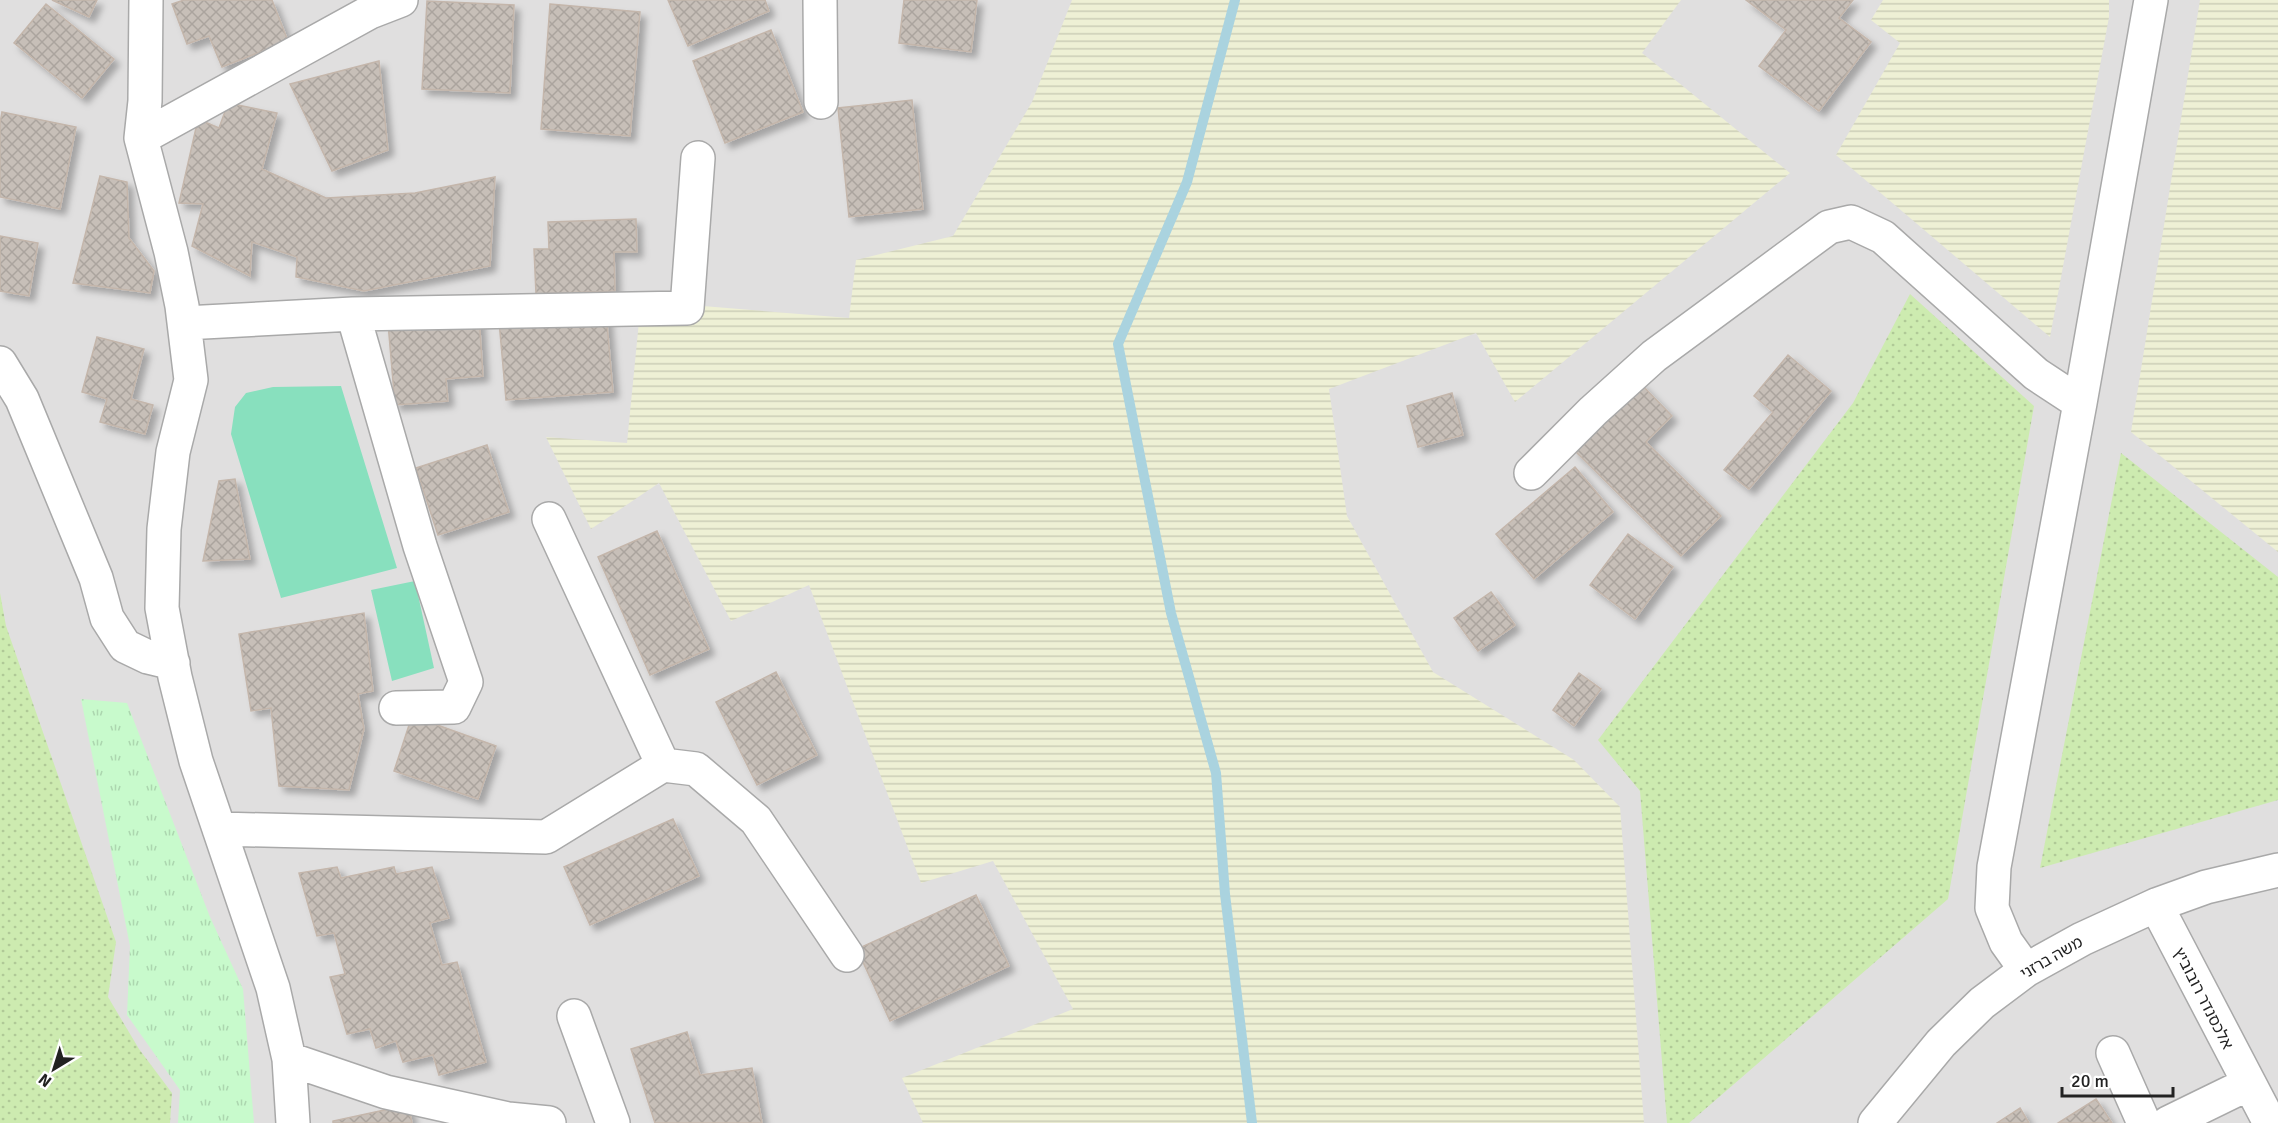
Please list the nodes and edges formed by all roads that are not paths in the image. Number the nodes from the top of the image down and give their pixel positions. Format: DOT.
graph roads {
  1 [pos="146,0"];
  2 [pos="401,0"];
  3 [pos="820,0"];
  4 [pos="2151,0"];
  5 [pos="821,102"];
  6 [pos="141,138"];
  7 [pos="698,158"];
  8 [pos="353,314"];
  9 [pos="185,323"];
  10 [pos="0,363"];
  11 [pos="2080,404"];
  12 [pos="1531,473"];
  13 [pos="549,519"];
  14 [pos="173,663"];
  15 [pos="396,708"];
  16 [pos="663,765"];
  17 [pos="219,829"];
  18 [pos="2278,870"];
  19 [pos="2156,905"];
  20 [pos="847,955"];
  21 [pos="2026,970"];
  22 [pos="574,1016"];
  23 [pos="2113,1053"];
  24 [pos="289,1059"];
  25 [pos="2248,1084"];
  26 [pos="293,1123"];
  27 [pos="549,1123"];
  28 [pos="613,1123"];
  29 [pos="1875,1123"];
  30 [pos="2144,1123"];
  31 [pos="2168,1123"];
  32 [pos="2270,1123"];
  1 -- 6 [label="street"];
  2 -- 6 [label="street"];
  3 -- 5 [label="street"];
  4 -- 11 [label="street"];
  6 -- 9 [label="street"];
  7 -- 8 [label="street"];
  8 -- 9 [label="street"];
  8 -- 15 [label="street"];
  9 -- 14 [label="street"];
  10 -- 14 [label="street"];
  11 -- 12 [label="street"];
  11 -- 21 [label="street"];
  13 -- 16 [label="street"];
  14 -- 17 [label="street"];
  16 -- 17 [label="street"];
  16 -- 20 [label="street"];
  17 -- 24 [label="street"];
  18 -- 19 [label="street, משה ברזני"];
  19 -- 21 [label="street, משה ברזני"];
  19 -- 25 [label="street, אלכסנדר רובוביץ"];
  21 -- 29 [label="street, משה ברזני"];
  22 -- 28 [label="street"];
  23 -- 30 [label="street"];
  24 -- 26 [label="street"];
  24 -- 27 [label="street"];
  25 -- 31 [label="street"];
  25 -- 32 [label="street, אלכסנדר רובוביץ"];
}
